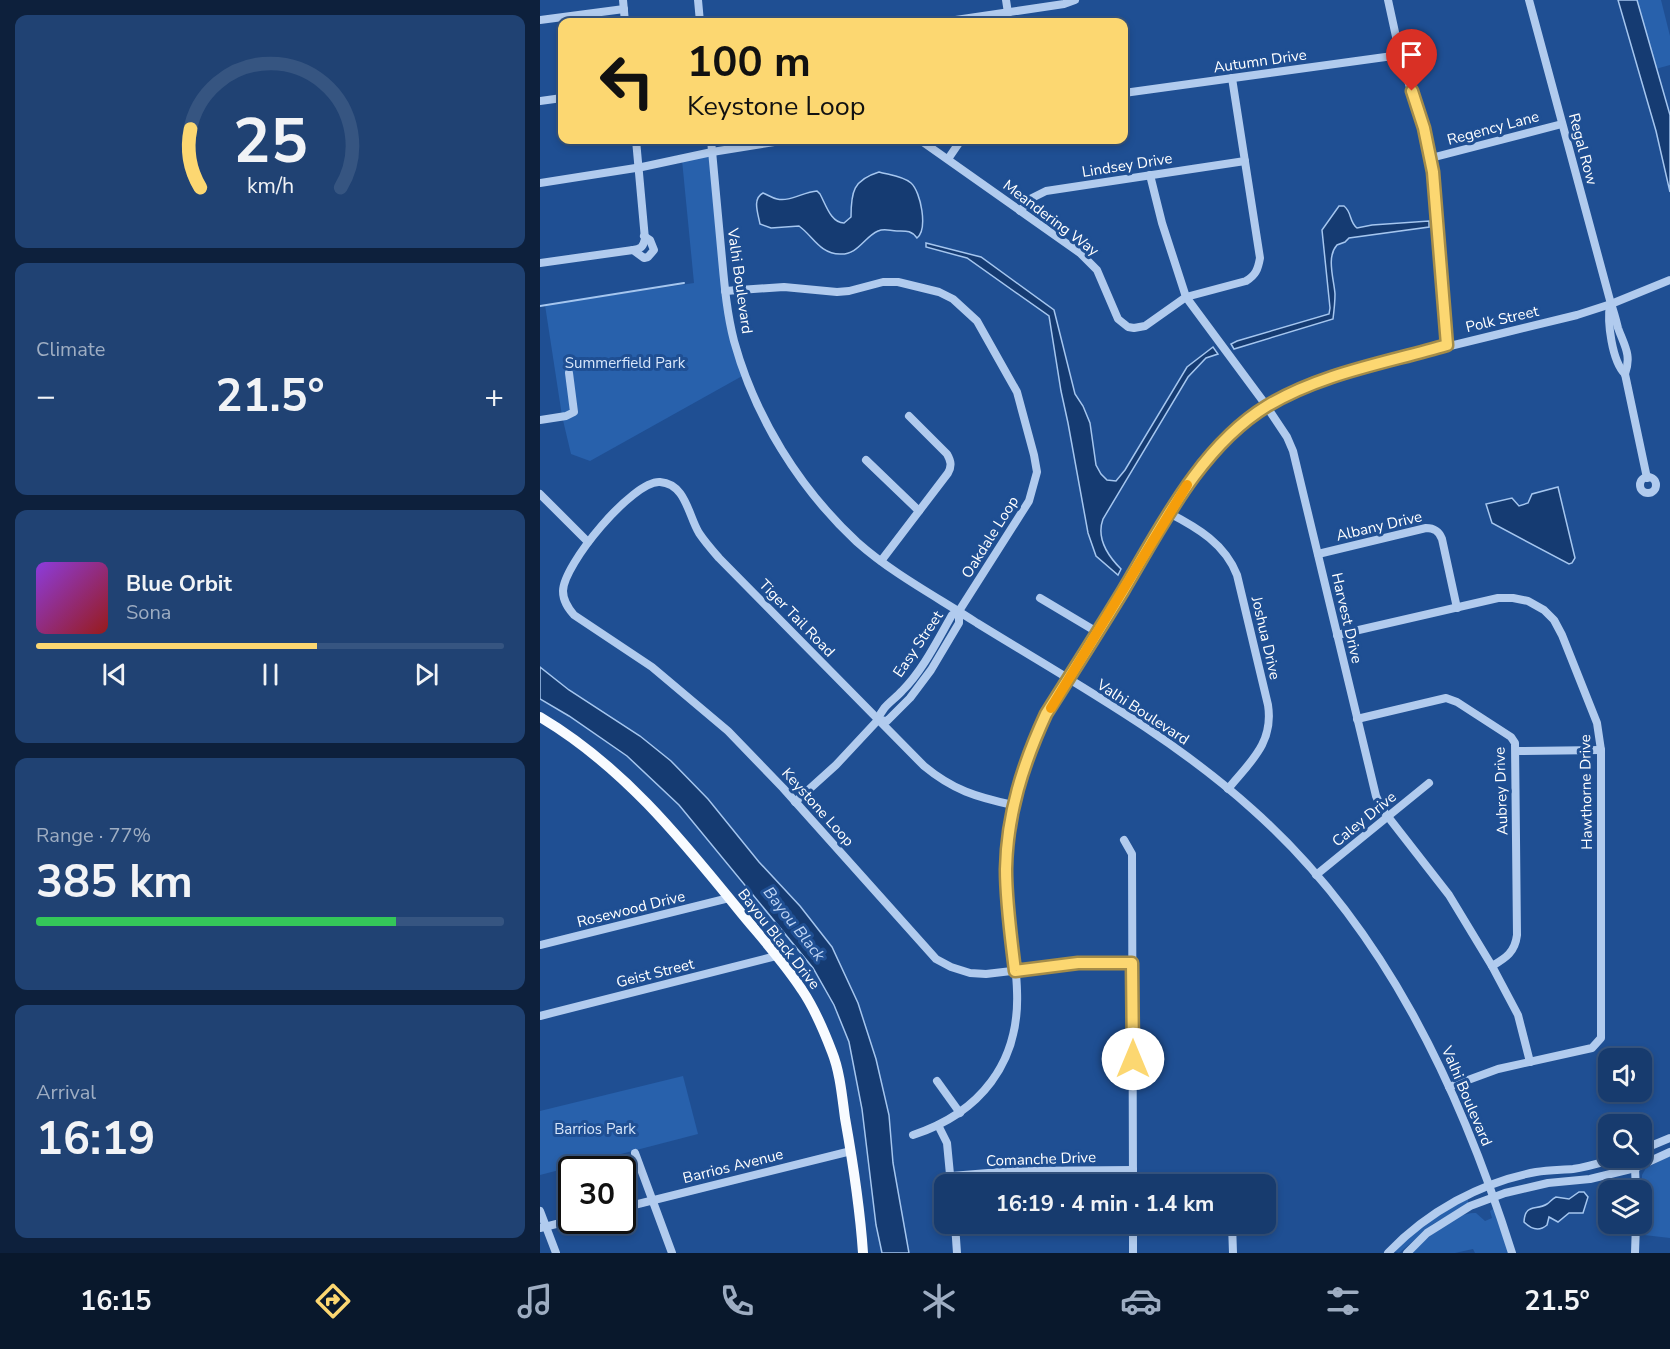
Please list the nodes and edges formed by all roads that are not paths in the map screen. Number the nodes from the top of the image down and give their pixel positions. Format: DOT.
graph roads {
  1 [pos="698,0"];
  2 [pos="1006,0"];
  3 [pos="1075,0"];
  4 [pos="1388,0"];
  5 [pos="1529,0"];
  6 [pos="623,4"];
  7 [pos="1008,13"];
  8 [pos="700,18"];
  9 [pos="971,18"];
  10 [pos="540,20"];
  11 [pos="1400,55"];
  12 [pos="1232,78"];
  13 [pos="1128,92"];
  14 [pos="558,99"];
  15 [pos="540,101"];
  16 [pos="1562,124"];
  17 [pos="636,144"];
  18 [pos="711,144"];
  19 [pos="762,144"];
  20 [pos="926,144"];
  21 [pos="958,144"];
  22 [pos="712,152"];
  23 [pos="1431,158"];
  24 [pos="948,159"];
  25 [pos="1245,161"];
  26 [pos="638,168"];
  27 [pos="1150,175"];
  28 [pos="540,183"];
  29 [pos="1020,211"];
  30 [pos="540,263"];
  31 [pos="1670,280"];
  32 [pos="725,291"];
  33 [pos="1186,297"];
  34 [pos="1611,304"];
  35 [pos="1447,345"];
  36 [pos="1627,350"];
  37 [pos="1614,352"];
  38 [pos="569,374"];
  39 [pos="1625,374"];
  40 [pos="1267,406"];
  41 [pos="909,416"];
  42 [pos="540,420"];
  43 [pos="866,459"];
  44 [pos="1647,478"];
  45 [pos="540,494"];
  46 [pos="919,511"];
  47 [pos="1169,513"];
  48 [pos="588,542"];
  49 [pos="1318,554"];
  50 [pos="881,561"];
  51 [pos="1040,598"];
  52 [pos="1457,608"];
  53 [pos="959,611"];
  54 [pos="1097,632"];
  55 [pos="1337,635"];
  56 [pos="919,670"];
  57 [pos="927,676"];
  58 [pos="1068,680"];
  59 [pos="540,717"];
  60 [pos="1357,719"];
  61 [pos="878,720"];
  62 [pos="1601,750"];
  63 [pos="1516,751"];
  64 [pos="1429,783"];
  65 [pos="1228,789"];
  66 [pos="795,802"];
  67 [pos="1013,805"];
  68 [pos="1389,817"];
  69 [pos="1124,840"];
  70 [pos="1316,875"];
  71 [pos="729,898"];
  72 [pos="540,945"];
  73 [pos="776,956"];
  74 [pos="1132,963"];
  75 [pos="1492,966"];
  76 [pos="1015,971"];
  77 [pos="540,1016"];
  78 [pos="1530,1062"];
  79 [pos="1112,1076"];
  80 [pos="1133,1076"];
  81 [pos="937,1082"];
  82 [pos="1449,1087"];
  83 [pos="960,1113"];
  84 [pos="938,1125"];
  85 [pos="913,1135"];
  86 [pos="1670,1138"];
  87 [pos="1652,1145"];
  88 [pos="851,1150"];
  89 [pos="1670,1152"];
  90 [pos="635,1153"];
  91 [pos="1652,1160"];
  92 [pos="1598,1163"];
  93 [pos="1635,1168"];
  94 [pos="1133,1170"];
  95 [pos="950,1174"];
  96 [pos="992,1174"];
  97 [pos="1133,1174"];
  98 [pos="1636,1180"];
  99 [pos="1490,1186"];
  100 [pos="1495,1197"];
  101 [pos="652,1200"];
  102 [pos="636,1204"];
  103 [pos="540,1211"];
  104 [pos="558,1223"];
  105 [pos="543,1227"];
  106 [pos="956,1234"];
  107 [pos="1133,1234"];
  108 [pos="1232,1234"];
  109 [pos="1636,1234"];
  110 [pos="556,1253"];
  111 [pos="672,1253"];
  112 [pos="862,1253"];
  113 [pos="957,1253"];
  114 [pos="1133,1253"];
  115 [pos="1233,1253"];
  116 [pos="1388,1253"];
  117 [pos="1407,1253"];
  118 [pos="1512,1253"];
  119 [pos="1635,1253"];
  1 -- 8 [label="street"];
  2 -- 7 [label="street"];
  3 -- 7 [label="street"];
  4 -- 11 [label="street"];
  5 -- 16 [label="street, Regal Row"];
  6 -- 10 [label="street"];
  7 -- 9 [label="street"];
  11 -- 12 [label="street, Autumn Drive"];
  11 -- 23 [label="street"];
  12 -- 13 [label="street, Autumn Drive"];
  12 -- 25 [label="street, Meandering Way"];
  14 -- 15 [label="street"];
  16 -- 23 [label="street, Regency Lane"];
  16 -- 34 [label="street, Regal Row"];
  17 -- 26 [label="street"];
  18 -- 22 [label="street, Valhi Boulevard"];
  19 -- 22 [label="street"];
  20 -- 24 [label="street, Meandering Way"];
  21 -- 24 [label="street"];
  22 -- 26 [label="street"];
  22 -- 32 [label="street, Valhi Boulevard"];
  23 -- 35 [label="street"];
  24 -- 29 [label="street, Meandering Way"];
  25 -- 27 [label="street, Lindsey Drive"];
  25 -- 33 [label="street, Meandering Way"];
  26 -- 28 [label="street"];
  26 -- 30 [label="street"];
  27 -- 29 [label="street, Lindsey Drive"];
  27 -- 33 [label="street, Harvest Drive"];
  29 -- 33 [label="street, Meandering Way"];
  31 -- 34 [label="street, Polk Street"];
  32 -- 50 [label="street, Valhi Boulevard"];
  32 -- 53 [label="street, Oakdale Loop"];
  33 -- 40 [label="street, Harvest Drive"];
  34 -- 35 [label="street, Polk Street"];
  34 -- 36 [label="street"];
  34 -- 37 [label="street"];
  35 -- 40 [label="street, Polk Street"];
  36 -- 37 [label="street"];
  36 -- 39 [label="street"];
  37 -- 39 [label="street"];
  38 -- 42 [label="street"];
  39 -- 44 [label="street"];
  40 -- 47 [label="street, Polk Street"];
  40 -- 49 [label="street, Harvest Drive"];
  41 -- 46 [label="street"];
  43 -- 46 [label="street"];
  45 -- 48 [label="street"];
  46 -- 50 [label="street"];
  47 -- 54 [label="street, Polk Street"];
  47 -- 65 [label="street, Joshua Drive"];
  48 -- 61 [label="street, Tiger Tail Road"];
  48 -- 66 [label="street, Keystone Loop"];
  49 -- 52 [label="street, Albany Drive"];
  49 -- 55 [label="street, Harvest Drive"];
  50 -- 53 [label="street, Valhi Boulevard"];
  51 -- 54 [label="street"];
  52 -- 55 [label="street, Hawthorne Drive"];
  52 -- 62 [label="street, Hawthorne Drive"];
  53 -- 56 [label="street, Easy Street"];
  53 -- 57 [label="street, Easy Street"];
  53 -- 58 [label="street, Valhi Boulevard"];
  54 -- 58 [label="street, Polk Street"];
  55 -- 60 [label="street, Harvest Drive"];
  56 -- 57 [label="street"];
  56 -- 61 [label="street, Easy Street"];
  57 -- 61 [label="street, Easy Street"];
  58 -- 65 [label="street, Valhi Boulevard"];
  58 -- 67 [label="street, Polk Street"];
  59 -- 71 [label="main road, Bayou Black Drive"];
  60 -- 63 [label="street, Aubrey Drive"];
  60 -- 68 [label="street, Harvest Drive"];
  61 -- 66 [label="street, Easy Street"];
  61 -- 67 [label="street, Tiger Tail Road"];
  62 -- 63 [label="street"];
  62 -- 78 [label="street, Hawthorne Drive"];
  63 -- 75 [label="street, Aubrey Drive"];
  64 -- 68 [label="street, Caley Drive"];
  65 -- 70 [label="street, Valhi Boulevard"];
  66 -- 76 [label="street, Keystone Loop"];
  67 -- 76 [label="street, Polk Street"];
  68 -- 70 [label="street, Caley Drive"];
  68 -- 75 [label="street, Harvest Drive"];
  69 -- 74 [label="street"];
  70 -- 82 [label="street, Valhi Boulevard"];
  71 -- 72 [label="street, Rosewood Drive"];
  71 -- 73 [label="main road, Bayou Black Drive"];
  73 -- 77 [label="street, Geist Street"];
  73 -- 88 [label="main road, Bayou Black Drive"];
  74 -- 76 [label="street, Keystone Loop"];
  74 -- 80 [label="street"];
  75 -- 78 [label="street, Harvest Drive"];
  76 -- 83 [label="street, Polk Street"];
  78 -- 82 [label="street, Hawthorne Drive"];
  79 -- 80 [label="street"];
  80 -- 94 [label="street"];
  81 -- 83 [label="street"];
  82 -- 99 [label="street, Valhi Boulevard"];
  83 -- 84 [label="street, Polk Street"];
  84 -- 85 [label="street, Polk Street"];
  84 -- 95 [label="street"];
  86 -- 87 [label="street"];
  88 -- 101 [label="street, Barrios Avenue"];
  88 -- 112 [label="main road, Bayou Black Drive"];
  89 -- 91 [label="street"];
  90 -- 101 [label="street"];
  92 -- 99 [label="street"];
  93 -- 98 [label="street"];
  93 -- 100 [label="street"];
  94 -- 96 [label="street, Comanche Drive"];
  94 -- 97 [label="street"];
  99 -- 100 [label="street, Valhi Boulevard"];
  99 -- 116 [label="street"];
  100 -- 117 [label="street"];
  100 -- 118 [label="street, Valhi Boulevard"];
  101 -- 102 [label="street, Barrios Avenue"];
  101 -- 111 [label="street"];
  103 -- 105 [label="street"];
  104 -- 105 [label="street"];
  105 -- 110 [label="street"];
  106 -- 113 [label="street"];
  107 -- 114 [label="street"];
  108 -- 115 [label="street"];
  109 -- 119 [label="street"];
}
